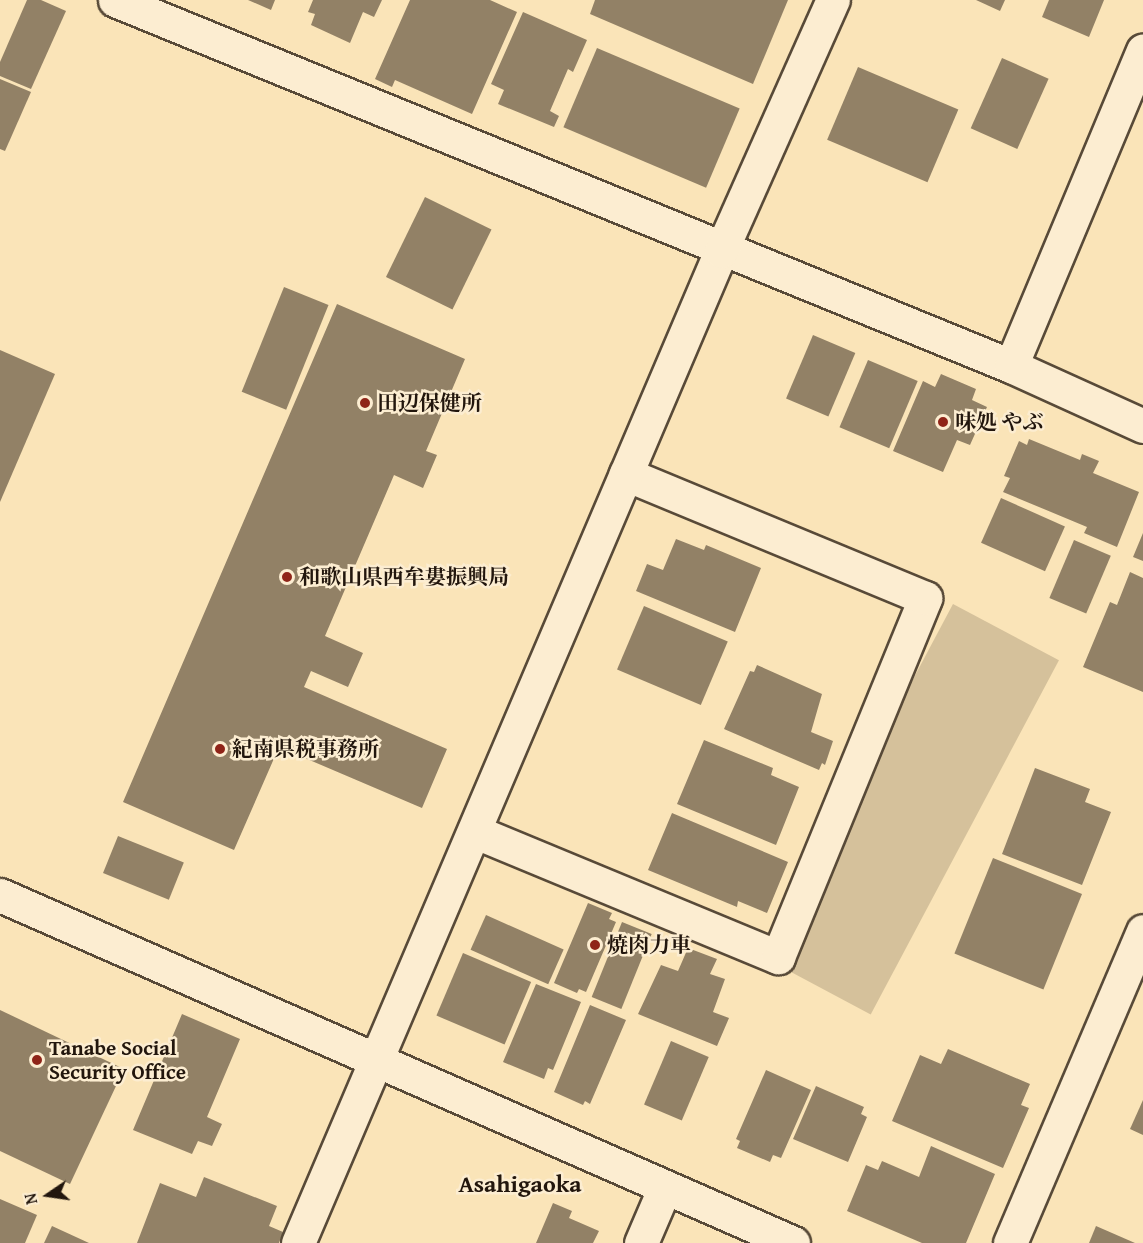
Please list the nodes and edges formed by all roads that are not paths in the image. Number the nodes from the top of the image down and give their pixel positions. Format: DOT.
graph roads {
  1 [pos="115,0"];
  2 [pos="833,0"];
  3 [pos="1143,50"];
  4 [pos="721,251"];
  5 [pos="1011,366"];
  6 [pos="1143,426"];
  7 [pos="626,474"];
  8 [pos="476,832"];
  9 [pos="0,895"];
  10 [pos="1143,931"];
  11 [pos="378,1061"];
  12 [pos="665,1187"];
  13 [pos="298,1243"];
  14 [pos="641,1243"];
  15 [pos="793,1243"];
  16 [pos="1010,1243"];
  1 -- 4 [label="street"];
  2 -- 4 [label="street"];
  3 -- 5 [label="street"];
  4 -- 5 [label="street"];
  4 -- 7 [label="street"];
  5 -- 6 [label="street"];
  7 -- 8 [label="street"];
  7 -- 8 [label="street"];
  8 -- 11 [label="street"];
  9 -- 11 [label="street"];
  10 -- 16 [label="street"];
  11 -- 12 [label="street"];
  11 -- 13 [label="street"];
  12 -- 14 [label="street"];
  12 -- 15 [label="street"];
}
